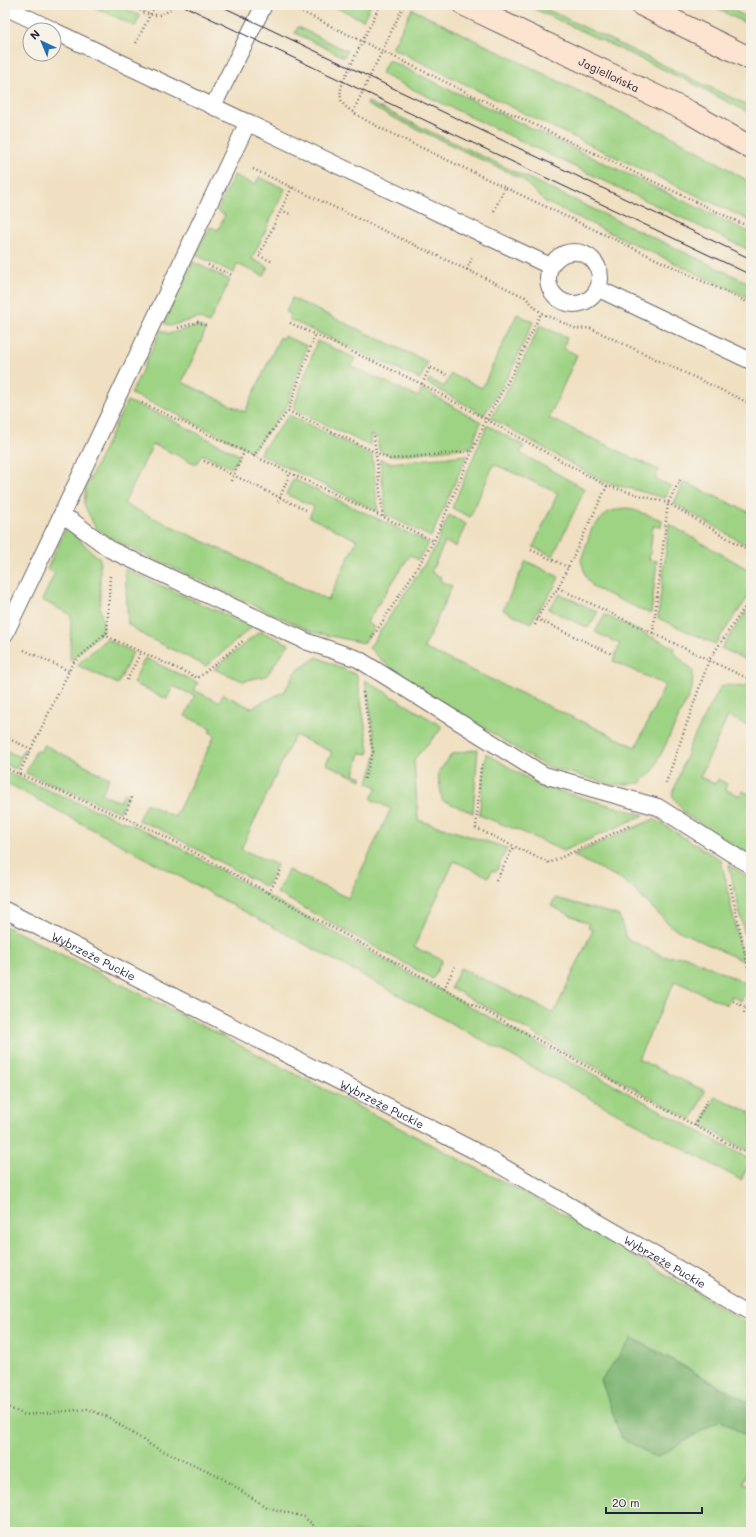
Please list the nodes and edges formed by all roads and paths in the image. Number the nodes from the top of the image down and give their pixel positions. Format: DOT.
graph roads {
  1 [pos="129,5"];
  2 [pos="155,5"];
  3 [pos="174,5"];
  4 [pos="264,5"];
  5 [pos="288,5"];
  6 [pos="380,5"];
  7 [pos="404,5"];
  8 [pos="465,5"];
  9 [pos="642,5"];
  10 [pos="738,5"];
  11 [pos="5,7"];
  12 [pos="751,11"];
  13 [pos="150,15"];
  14 [pos="36,22"];
  15 [pos="62,34"];
  16 [pos="362,41"];
  17 [pos="382,51"];
  18 [pos="751,59"];
  19 [pos="126,65"];
  20 [pos="213,106"];
  21 [pos="353,112"];
  22 [pos="248,122"];
  23 [pos="751,148"];
  24 [pos="231,158"];
  25 [pos="292,187"];
  26 [pos="281,210"];
  27 [pos="292,215"];
  28 [pos="751,228"];
  29 [pos="270,261"];
  30 [pos="550,266"];
  31 [pos="598,289"];
  32 [pos="751,304"];
  33 [pos="541,313"];
  34 [pos="290,323"];
  35 [pos="315,335"];
  36 [pos="751,361"];
  37 [pos="447,375"];
  38 [pos="422,384"];
  39 [pos="119,392"];
  40 [pos="751,404"];
  41 [pos="288,410"];
  42 [pos="486,420"];
  43 [pos="374,436"];
  44 [pos="472,451"];
  45 [pos="244,452"];
  46 [pos="375,452"];
  47 [pos="253,456"];
  48 [pos="204,461"];
  49 [pos="290,473"];
  50 [pos="234,475"];
  51 [pos="680,480"];
  52 [pos="231,481"];
  53 [pos="607,486"];
  54 [pos="280,497"];
  55 [pos="278,502"];
  56 [pos="668,503"];
  57 [pos="308,510"];
  58 [pos="61,516"];
  59 [pos="383,517"];
  60 [pos="434,541"];
  61 [pos="111,550"];
  62 [pos="531,550"];
  63 [pos="751,552"];
  64 [pos="568,567"];
  65 [pos="558,588"];
  66 [pos="751,598"];
  67 [pos="537,619"];
  68 [pos="266,622"];
  69 [pos="535,624"];
  70 [pos="653,633"];
  71 [pos="5,634"];
  72 [pos="105,635"];
  73 [pos="19,647"];
  74 [pos="141,652"];
  75 [pos="612,654"];
  76 [pos="358,659"];
  77 [pos="709,660"];
  78 [pos="69,671"];
  79 [pos="127,680"];
  80 [pos="751,680"];
  81 [pos="5,737"];
  82 [pos="483,737"];
  83 [pos="31,749"];
  84 [pos="5,768"];
  85 [pos="19,774"];
  86 [pos="364,781"];
  87 [pos="132,797"];
  88 [pos="660,809"];
  89 [pos="124,818"];
  90 [pos="514,846"];
  91 [pos="722,848"];
  92 [pos="751,866"];
  93 [pos="282,868"];
  94 [pos="496,881"];
  95 [pos="269,893"];
  96 [pos="5,910"];
  97 [pos="455,966"];
  98 [pos="751,981"];
  99 [pos="444,988"];
  100 [pos="751,997"];
  101 [pos="733,1001"];
  102 [pos="747,1008"];
  103 [pos="751,1010"];
  104 [pos="744,1013"];
  105 [pos="707,1100"];
  106 [pos="695,1126"];
  107 [pos="751,1156"];
  108 [pos="751,1311"];
  109 [pos="5,1406"];
  110 [pos="321,1532"];
  1 -- 13 [label="path"];
  2 -- 13 [label="path"];
  3 -- 13 [label="path"];
  4 -- 20 [label="lane"];
  5 -- 16 [label="path"];
  6 -- 16 [label="path"];
  7 -- 17 [label="path"];
  8 -- 23 [label="main road, Jagiellońska"];
  9 -- 18 [label="main road"];
  10 -- 12 [label="path"];
  11 -- 14 [label="lane"];
  13 -- 19 [label="path"];
  15 -- 19 [label="lane"];
  16 -- 17 [label="path"];
  16 -- 21 [label="path"];
  17 -- 21 [label="path"];
  17 -- 28 [label="path"];
  19 -- 20 [label="lane"];
  20 -- 22 [label="lane"];
  21 -- 32 [label="path"];
  22 -- 24 [label="lane"];
  22 -- 30 [label="lane"];
  24 -- 25 [label="path"];
  24 -- 39 [label="lane"];
  25 -- 26 [label="path"];
  25 -- 33 [label="path"];
  26 -- 27 [label="path"];
  26 -- 29 [label="path"];
  30 -- 31 [label="lane"];
  30 -- 31 [label="lane"];
  31 -- 36 [label="lane"];
  33 -- 40 [label="path"];
  33 -- 42 [label="path"];
  34 -- 35 [label="path"];
  35 -- 38 [label="path"];
  35 -- 41 [label="path"];
  37 -- 38 [label="path"];
  38 -- 42 [label="path"];
  39 -- 45 [label="path"];
  39 -- 58 [label="lane"];
  41 -- 46 [label="path"];
  41 -- 47 [label="path"];
  42 -- 44 [label="path"];
  42 -- 53 [label="path"];
  43 -- 46 [label="path"];
  44 -- 46 [label="path"];
  44 -- 60 [label="path"];
  45 -- 47 [label="path"];
  45 -- 50 [label="path"];
  46 -- 59 [label="path"];
  47 -- 49 [label="path"];
  48 -- 50 [label="path"];
  49 -- 54 [label="path"];
  49 -- 59 [label="path"];
  50 -- 52 [label="path"];
  50 -- 54 [label="path"];
  51 -- 56 [label="path"];
  53 -- 56 [label="path"];
  53 -- 64 [label="path"];
  54 -- 55 [label="path"];
  54 -- 57 [label="path"];
  56 -- 63 [label="path"];
  56 -- 70 [label="path"];
  58 -- 61 [label="lane"];
  58 -- 71 [label="lane"];
  59 -- 60 [label="path"];
  60 -- 76 [label="path"];
  61 -- 68 [label="lane"];
  61 -- 72 [label="path"];
  62 -- 64 [label="path"];
  64 -- 65 [label="path"];
  65 -- 67 [label="path"];
  65 -- 70 [label="path"];
  66 -- 77 [label="path"];
  67 -- 69 [label="path"];
  67 -- 75 [label="path"];
  68 -- 74 [label="path"];
  68 -- 76 [label="lane"];
  70 -- 77 [label="path"];
  72 -- 74 [label="path"];
  72 -- 78 [label="path"];
  73 -- 78 [label="path"];
  74 -- 79 [label="path"];
  76 -- 82 [label="lane"];
  76 -- 86 [label="path"];
  77 -- 80 [label="path"];
  77 -- 88 [label="path"];
  78 -- 83 [label="path"];
  81 -- 83 [label="path"];
  82 -- 88 [label="lane"];
  82 -- 90 [label="path"];
  83 -- 85 [label="path"];
  84 -- 85 [label="path"];
  85 -- 89 [label="path"];
  87 -- 89 [label="path"];
  88 -- 90 [label="path"];
  88 -- 91 [label="lane"];
  89 -- 95 [label="path"];
  90 -- 94 [label="path"];
  91 -- 92 [label="lane"];
  91 -- 98 [label="path"];
  93 -- 95 [label="path"];
  95 -- 99 [label="path"];
  96 -- 108 [label="lane, Wybrzeże Puckie"];
  97 -- 99 [label="path"];
  99 -- 106 [label="path"];
  100 -- 102 [label="path"];
  101 -- 102 [label="path"];
  102 -- 103 [label="path"];
  102 -- 104 [label="path"];
  105 -- 106 [label="path"];
  106 -- 107 [label="path"];
  109 -- 110 [label="path"];
}
